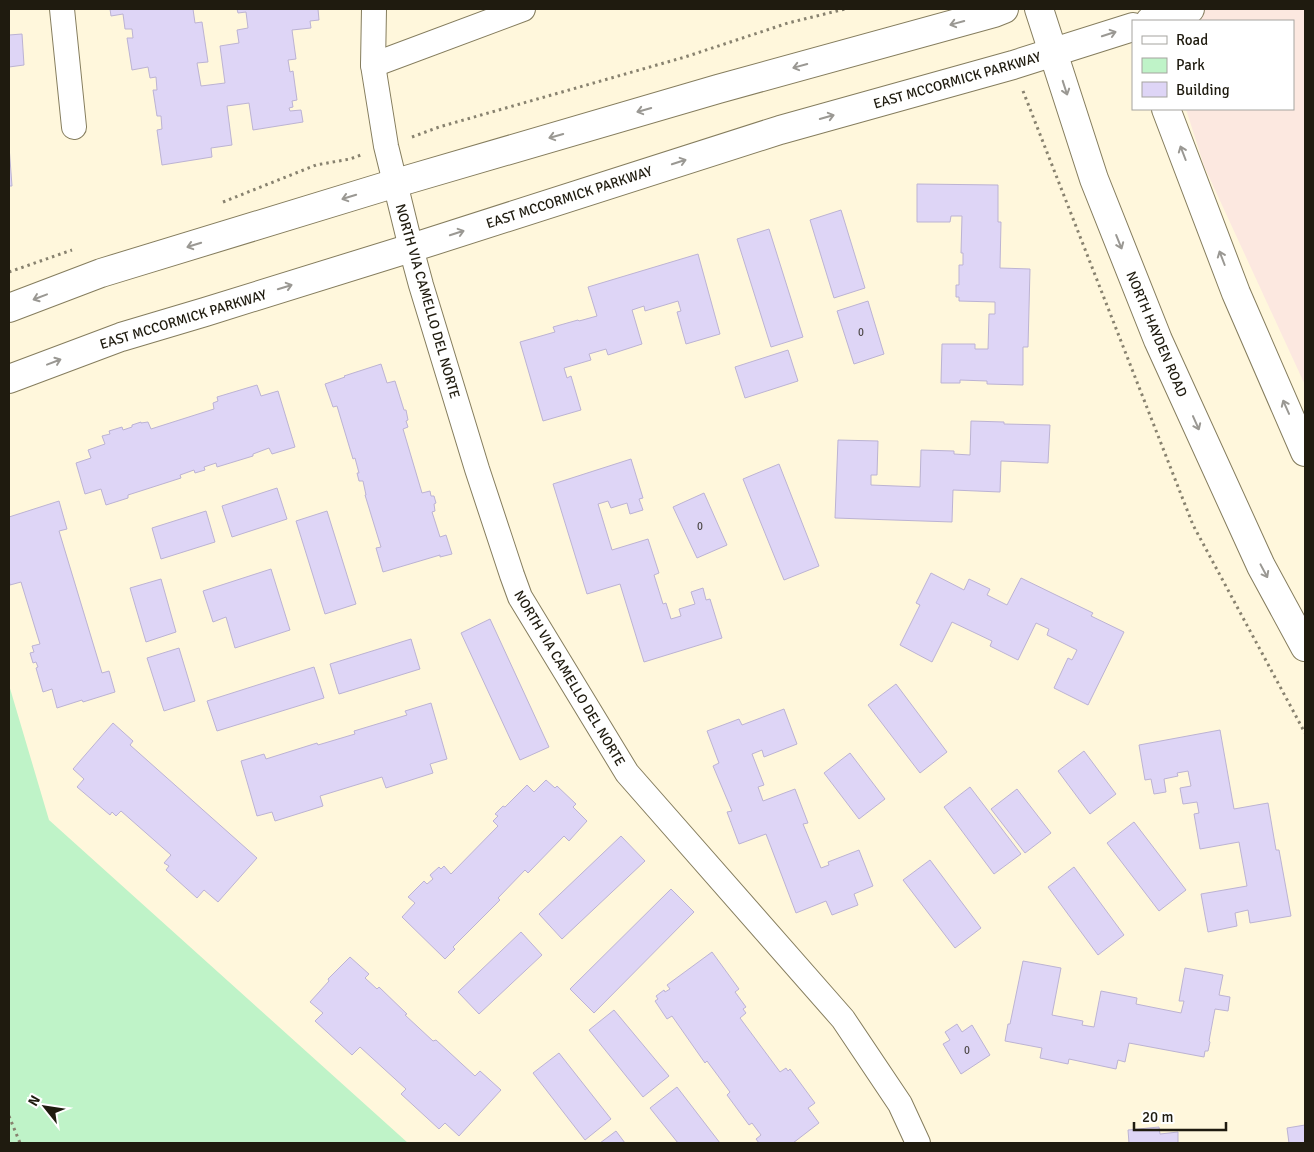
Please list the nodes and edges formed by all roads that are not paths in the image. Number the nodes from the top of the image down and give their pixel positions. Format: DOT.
graph roads {
  1 [pos="62,9"];
  2 [pos="374,9"];
  3 [pos="523,9"];
  4 [pos="1004,9"];
  5 [pos="1039,9"];
  6 [pos="1190,9"];
  7 [pos="1153,20"];
  8 [pos="1132,27"];
  9 [pos="1053,53"];
  10 [pos="373,65"];
  11 [pos="1166,110"];
  12 [pos="74,127"];
  13 [pos="396,183"];
  14 [pos="411,248"];
  15 [pos="9,308"];
  16 [pos="9,380"];
  17 [pos="1305,452"];
  18 [pos="1305,647"];
  19 [pos="918,1143"];
  1 -- 12 [label="street"];
  2 -- 10 [label="street, NORTH VIA CAMELLO DEL NORTE"];
  3 -- 10 [label="street"];
  4 -- 13 [label="main road, one-way"];
  5 -- 9 [label="main road, NORTH HAYDEN ROAD"];
  6 -- 7 [label="main road"];
  9 -- 8 [label="main road, EAST MCCORMICK PARKWAY, one-way"];
  14 -- 9 [label="main road, EAST MCCORMICK PARKWAY, one-way"];
  9 -- 18 [label="main road, NORTH HAYDEN ROAD, one-way"];
  10 -- 13 [label="street, NORTH VIA CAMELLO DEL NORTE"];
  17 -- 11 [label="main road, one-way"];
  13 -- 14 [label="street, NORTH VIA CAMELLO DEL NORTE"];
  13 -- 15 [label="main road, one-way"];
  16 -- 14 [label="main road, EAST MCCORMICK PARKWAY, one-way"];
  14 -- 19 [label="street, NORTH VIA CAMELLO DEL NORTE"];
}
